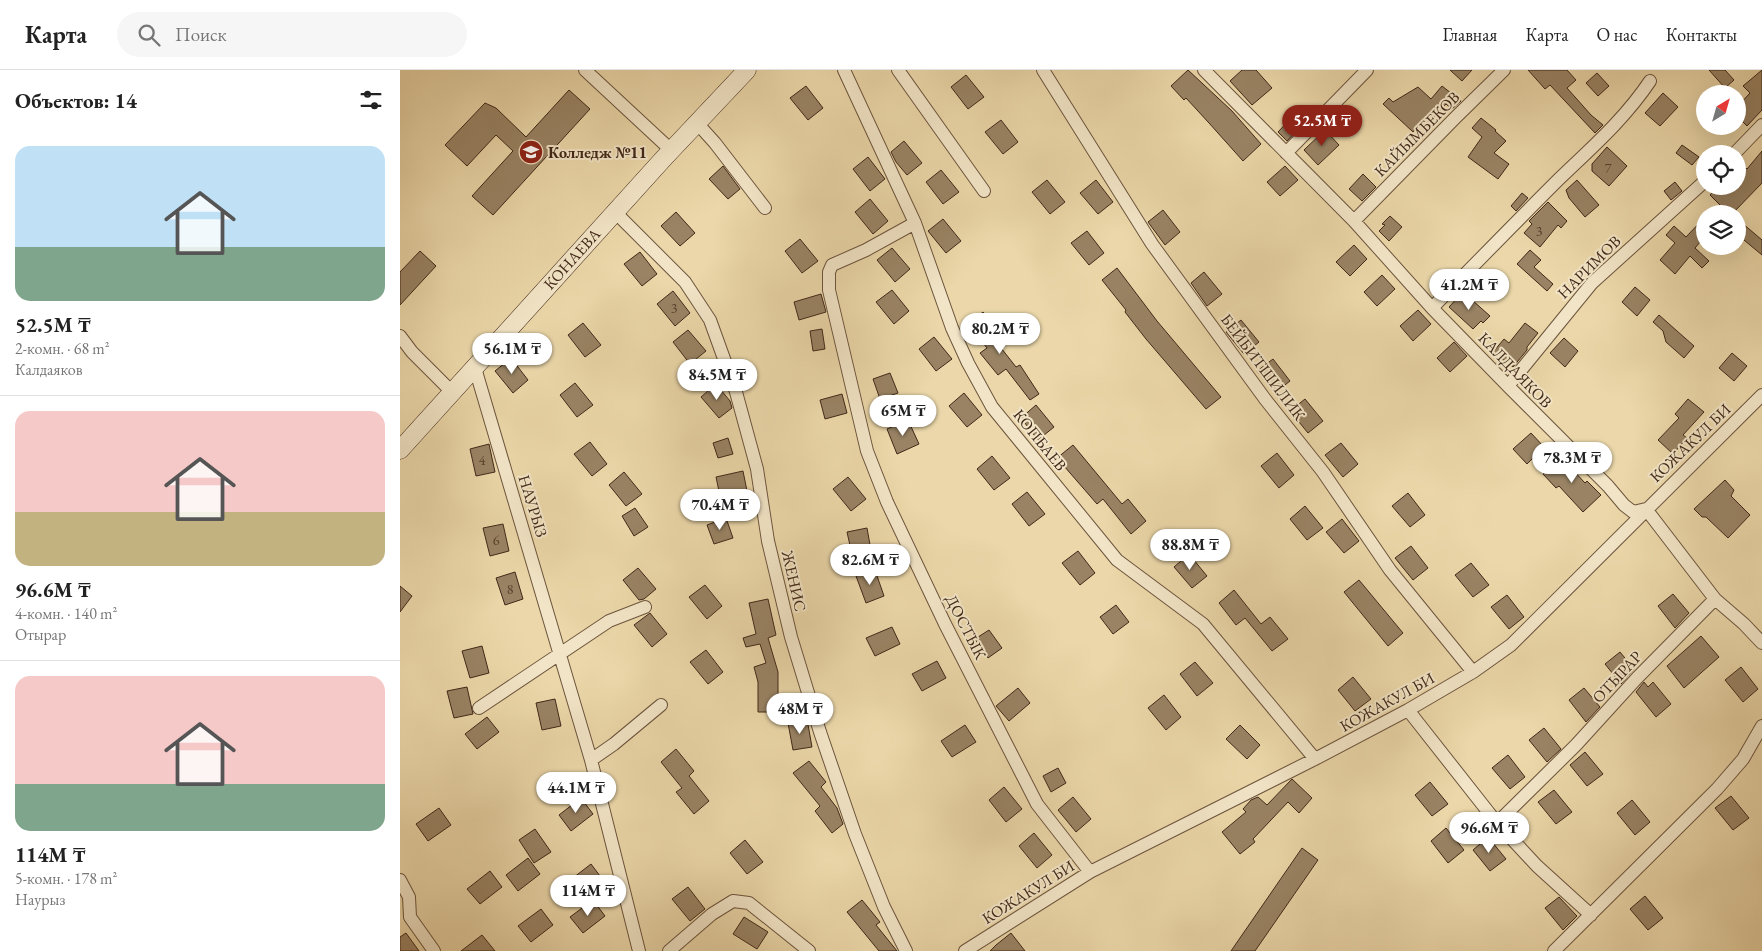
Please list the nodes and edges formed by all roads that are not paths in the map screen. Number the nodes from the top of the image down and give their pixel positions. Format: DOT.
graph roads {
  1 [pos="585,70"];
  2 [pos="746,70"];
  3 [pos="844,70"];
  4 [pos="898,70"];
  5 [pos="1043,70"];
  6 [pos="1204,70"];
  7 [pos="1367,70"];
  8 [pos="1504,70"];
  9 [pos="1650,81"];
  10 [pos="697,123"];
  11 [pos="1762,125"];
  12 [pos="1743,145"];
  13 [pos="671,150"];
  14 [pos="1286,152"];
  15 [pos="1696,189"];
  16 [pos="984,191"];
  17 [pos="765,208"];
  18 [pos="616,212"];
  19 [pos="1354,221"];
  20 [pos="915,223"];
  21 [pos="1432,308"];
  22 [pos="400,336"];
  23 [pos="474,368"];
  24 [pos="1508,386"];
  25 [pos="452,392"];
  26 [pos="1762,395"];
  27 [pos="400,450"];
  28 [pos="1646,509"];
  29 [pos="1715,599"];
  30 [pos="645,607"];
  31 [pos="1762,643"];
  32 [pos="560,654"];
  33 [pos="1473,672"];
  34 [pos="661,704"];
  35 [pos="479,708"];
  36 [pos="1408,710"];
  37 [pos="1762,726"];
  38 [pos="591,760"];
  39 [pos="1314,760"];
  40 [pos="1497,823"];
  41 [pos="1090,872"];
  42 [pos="400,880"];
  43 [pos="1590,915"];
  44 [pos="434,951"];
  45 [pos="639,951"];
  46 [pos="669,951"];
  47 [pos="809,951"];
  48 [pos="906,951"];
  49 [pos="965,951"];
  50 [pos="1554,951"];
  1 -- 13 [label="street"];
  2 -- 10 [label="main road, КОНАЕВА"];
  3 -- 20 [label="street, КОПБАЕВ"];
  4 -- 16 [label="street"];
  5 -- 33 [label="street, БЕЙБИТШИЛИК"];
  6 -- 14 [label="street, КАЛДАЯКОВ"];
  7 -- 14 [label="street"];
  8 -- 19 [label="street, КАЙЫМБЕКОВ"];
  9 -- 21 [label="street"];
  10 -- 13 [label="main road, КОНАЕВА"];
  10 -- 17 [label="street"];
  11 -- 12 [label="street"];
  13 -- 18 [label="main road, КОНАЕВА"];
  14 -- 19 [label="street, КАЛДАЯКОВ"];
  15 -- 24 [label="street, НАРИМОВ"];
  18 -- 23 [label="main road, КОНАЕВА"];
  18 -- 48 [label="street, ЖЕНИС"];
  19 -- 21 [label="street, КАЛДАЯКОВ"];
  20 -- 39 [label="street, КОПБАЕВ"];
  20 -- 41 [label="street, ДОСТЫК"];
  21 -- 24 [label="street, КАЛДАЯКОВ"];
  22 -- 25 [label="street"];
  23 -- 25 [label="main road, КОНАЕВА"];
  23 -- 32 [label="street, НАУРЫЗ"];
  24 -- 28 [label="street, КАЛДАЯКОВ"];
  25 -- 27 [label="main road, КОНАЕВА"];
  26 -- 28 [label="street, КОЖАКУЛ БИ"];
  28 -- 29 [label="street"];
  28 -- 33 [label="street, КОЖАКУЛ БИ"];
  29 -- 31 [label="street"];
  29 -- 40 [label="street, ОТЫРАР"];
  30 -- 32 [label="street"];
  32 -- 35 [label="street"];
  32 -- 38 [label="street, НАУРЫЗ"];
  33 -- 36 [label="street, КОЖАКУЛ БИ"];
  34 -- 38 [label="street"];
  36 -- 39 [label="street, КОЖАКУЛ БИ"];
  36 -- 40 [label="street"];
  37 -- 43 [label="street"];
  38 -- 45 [label="street, НАУРЫЗ"];
  39 -- 41 [label="street, КОЖАКУЛ БИ"];
  40 -- 43 [label="street"];
  41 -- 49 [label="street, КОЖАКУЛ БИ"];
  42 -- 44 [label="street"];
  43 -- 50 [label="street"];
  46 -- 47 [label="street"];
}
